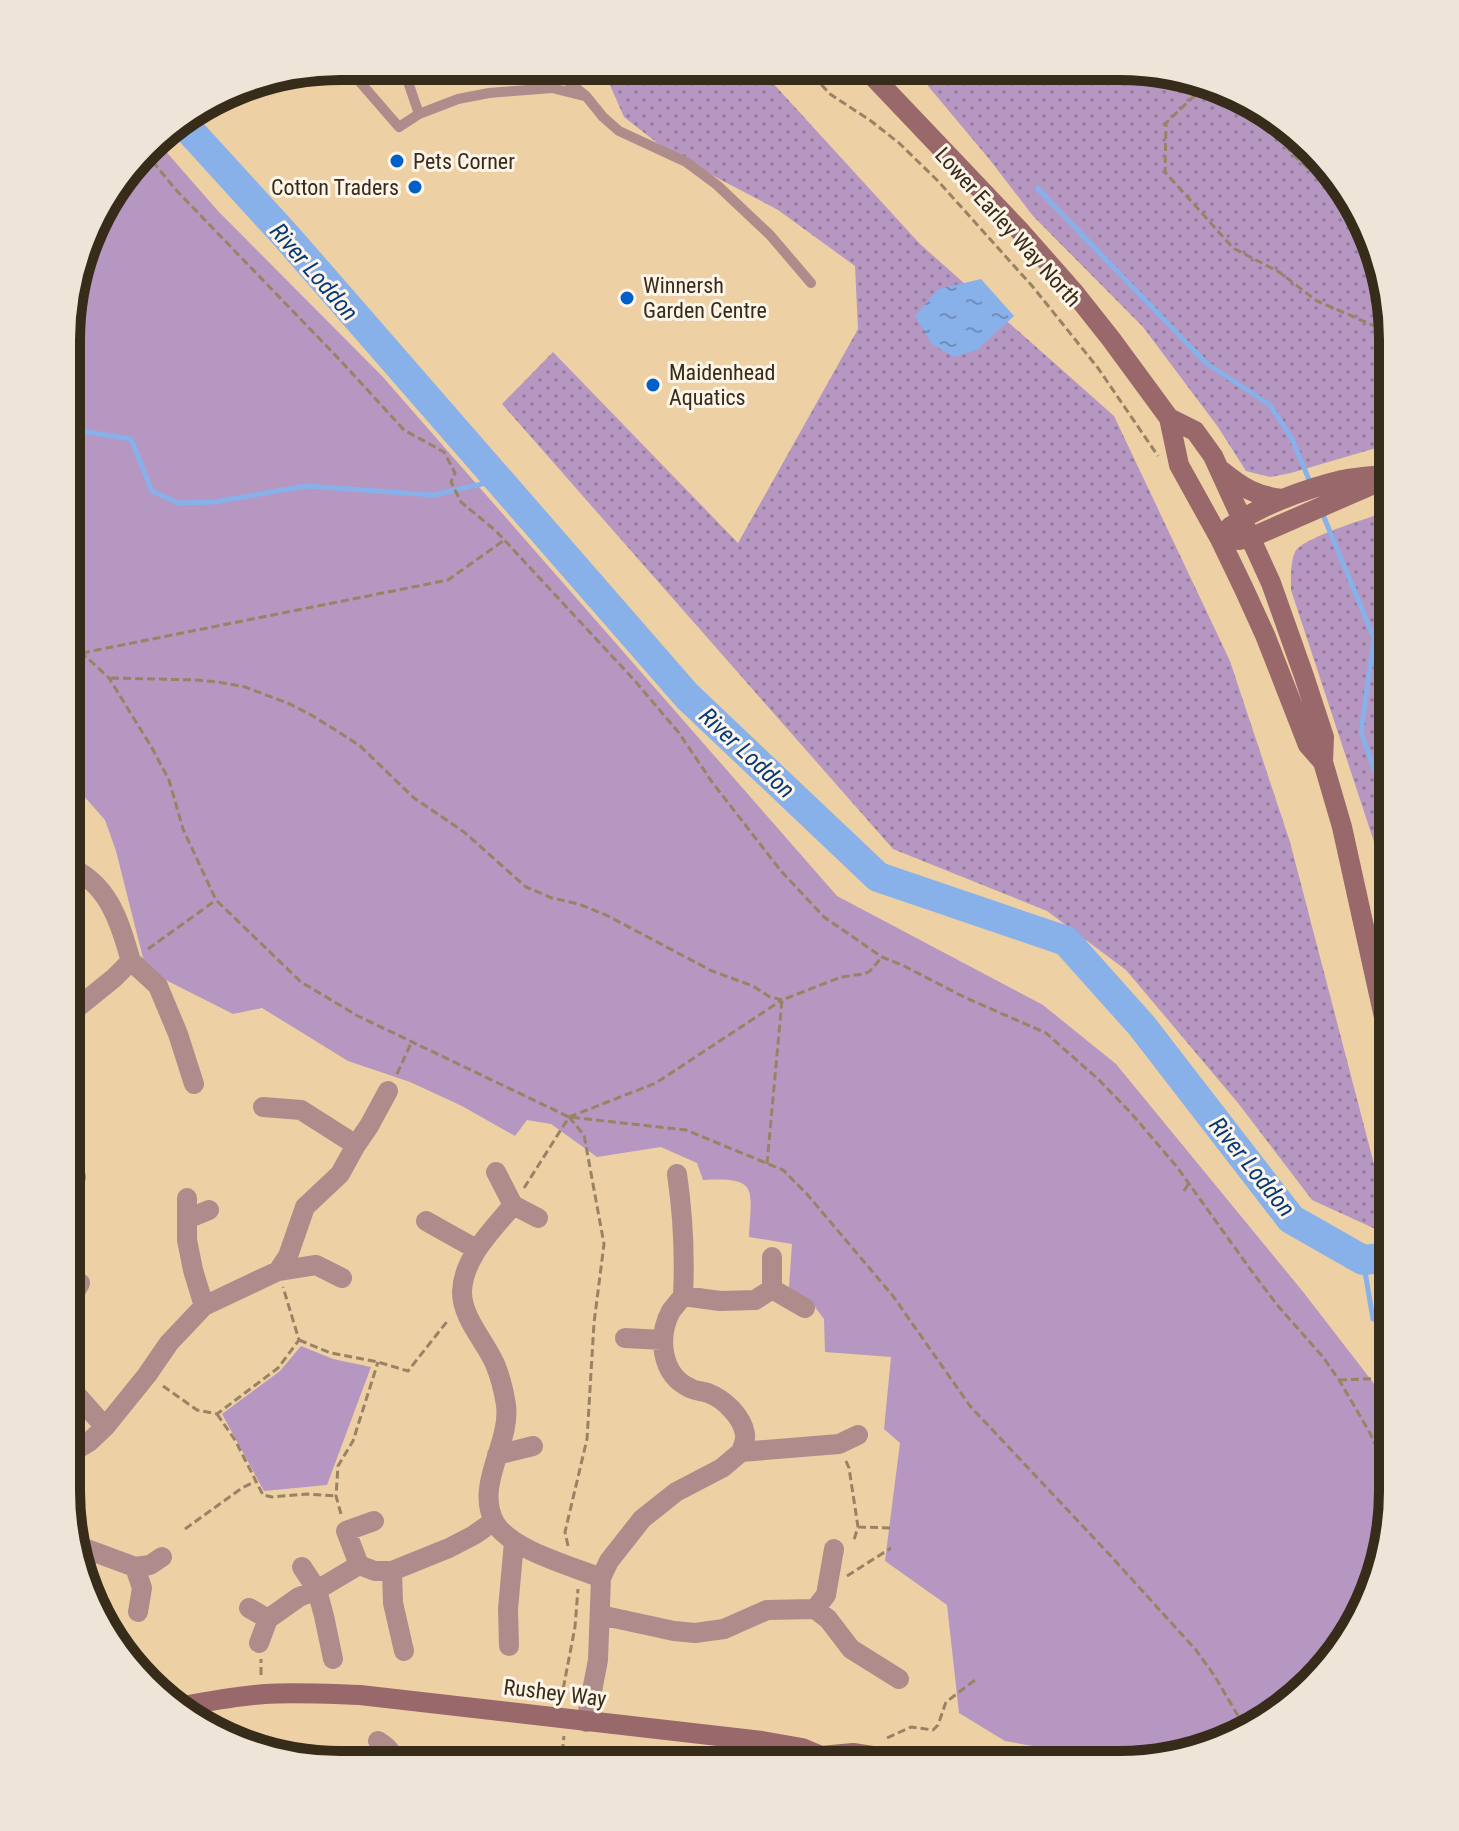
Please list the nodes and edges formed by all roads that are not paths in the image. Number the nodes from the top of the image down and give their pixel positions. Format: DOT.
graph roads {
  1 [pos="877,80"];
  2 [pos="359,81"];
  3 [pos="408,81"];
  4 [pos="567,81"];
  5 [pos="586,96"];
  6 [pos="419,114"];
  7 [pos="811,283"];
  8 [pos="1169,418"];
  9 [pos="1219,469"];
  10 [pos="1379,479"];
  11 [pos="1285,499"];
  12 [pos="1310,501"];
  13 [pos="1241,519"];
  14 [pos="1250,538"];
  15 [pos="1220,539"];
  16 [pos="1323,762"];
  17 [pos="80,872"];
  18 [pos="131,961"];
  19 [pos="1378,992"];
  20 [pos="80,1005"];
  21 [pos="194,1084"];
  22 [pos="388,1091"];
  23 [pos="263,1107"];
  24 [pos="356,1145"];
  25 [pos="496,1172"];
  26 [pos="677,1174"];
  27 [pos="513,1205"];
  28 [pos="209,1210"];
  29 [pos="538,1218"];
  30 [pos="426,1221"];
  31 [pos="476,1249"];
  32 [pos="772,1257"];
  33 [pos="278,1271"];
  34 [pos="342,1278"];
  35 [pos="772,1289"];
  36 [pos="683,1296"];
  37 [pos="204,1306"];
  38 [pos="805,1308"];
  39 [pos="625,1338"];
  40 [pos="663,1340"];
  41 [pos="80,1399"];
  42 [pos="105,1427"];
  43 [pos="849,1439"];
  44 [pos="533,1446"];
  45 [pos="80,1447"];
  46 [pos="741,1452"];
  47 [pos="497,1455"];
  48 [pos="374,1521"];
  49 [pos="494,1521"];
  50 [pos="514,1542"];
  51 [pos="87,1549"];
  52 [pos="842,1551"];
  53 [pos="162,1557"];
  54 [pos="359,1565"];
  55 [pos="135,1567"];
  56 [pos="302,1567"];
  57 [pos="392,1571"];
  58 [pos="601,1578"];
  59 [pos="317,1590"];
  60 [pos="249,1608"];
  61 [pos="815,1609"];
  62 [pos="138,1612"];
  63 [pos="600,1615"];
  64 [pos="268,1619"];
  65 [pos="259,1643"];
  66 [pos="509,1646"];
  67 [pos="404,1651"];
  68 [pos="333,1659"];
  69 [pos="899,1679"];
  70 [pos="191,1704"];
  71 [pos="586,1722"];
  72 [pos="378,1741"];
  73 [pos="389,1750"];
  74 [pos="805,1750"];
  1 -- 8 [label="main road, Lower Earley Way North"];
  2 -- 6 [label="lane"];
  3 -- 6 [label="lane"];
  4 -- 5 [label="lane"];
  5 -- 6 [label="lane"];
  5 -- 7 [label="lane"];
  8 -- 9 [label="main road, Lower Earley Way North"];
  8 -- 15 [label="main road, Lower Earley Way North"];
  9 -- 11 [label="main road"];
  9 -- 13 [label="main road, Lower Earley Way North"];
  10 -- 12 [label="main road"];
  11 -- 12 [label="main road"];
  11 -- 13 [label="main road"];
  12 -- 14 [label="main road"];
  13 -- 14 [label="main road, Lower Earley Way North"];
  13 -- 15 [label="main road"];
  14 -- 15 [label="main road"];
  14 -- 16 [label="main road, Lower Earley Way North"];
  15 -- 16 [label="main road, Lower Earley Way North"];
  16 -- 19 [label="main road, Lower Earley Way North"];
  17 -- 18 [label="street"];
  18 -- 20 [label="street"];
  18 -- 21 [label="street"];
  22 -- 24 [label="street"];
  23 -- 24 [label="street"];
  24 -- 33 [label="street"];
  25 -- 27 [label="street"];
  26 -- 36 [label="street"];
  27 -- 29 [label="street"];
  27 -- 31 [label="street"];
  28 -- 37 [label="street"];
  30 -- 31 [label="street"];
  31 -- 47 [label="street"];
  32 -- 35 [label="street"];
  33 -- 34 [label="street"];
  33 -- 37 [label="street"];
  35 -- 36 [label="street"];
  35 -- 38 [label="street"];
  36 -- 40 [label="street"];
  37 -- 42 [label="street"];
  39 -- 40 [label="street"];
  40 -- 46 [label="street"];
  41 -- 42 [label="street"];
  42 -- 45 [label="street"];
  43 -- 46 [label="street"];
  44 -- 47 [label="street"];
  46 -- 58 [label="street"];
  47 -- 49 [label="street"];
  48 -- 54 [label="street"];
  49 -- 50 [label="street"];
  49 -- 57 [label="street"];
  50 -- 58 [label="street"];
  50 -- 66 [label="street"];
  51 -- 55 [label="street"];
  52 -- 61 [label="street"];
  53 -- 55 [label="street"];
  54 -- 57 [label="street"];
  54 -- 59 [label="street"];
  55 -- 62 [label="street"];
  56 -- 59 [label="street"];
  57 -- 67 [label="street"];
  58 -- 63 [label="street"];
  59 -- 64 [label="street"];
  59 -- 68 [label="street"];
  60 -- 64 [label="street"];
  61 -- 63 [label="street"];
  61 -- 69 [label="street"];
  63 -- 71 [label="street"];
  64 -- 65 [label="street"];
  70 -- 71 [label="main road, Rushey Way"];
  71 -- 74 [label="main road, Rushey Way"];
  72 -- 73 [label="street"];
}
